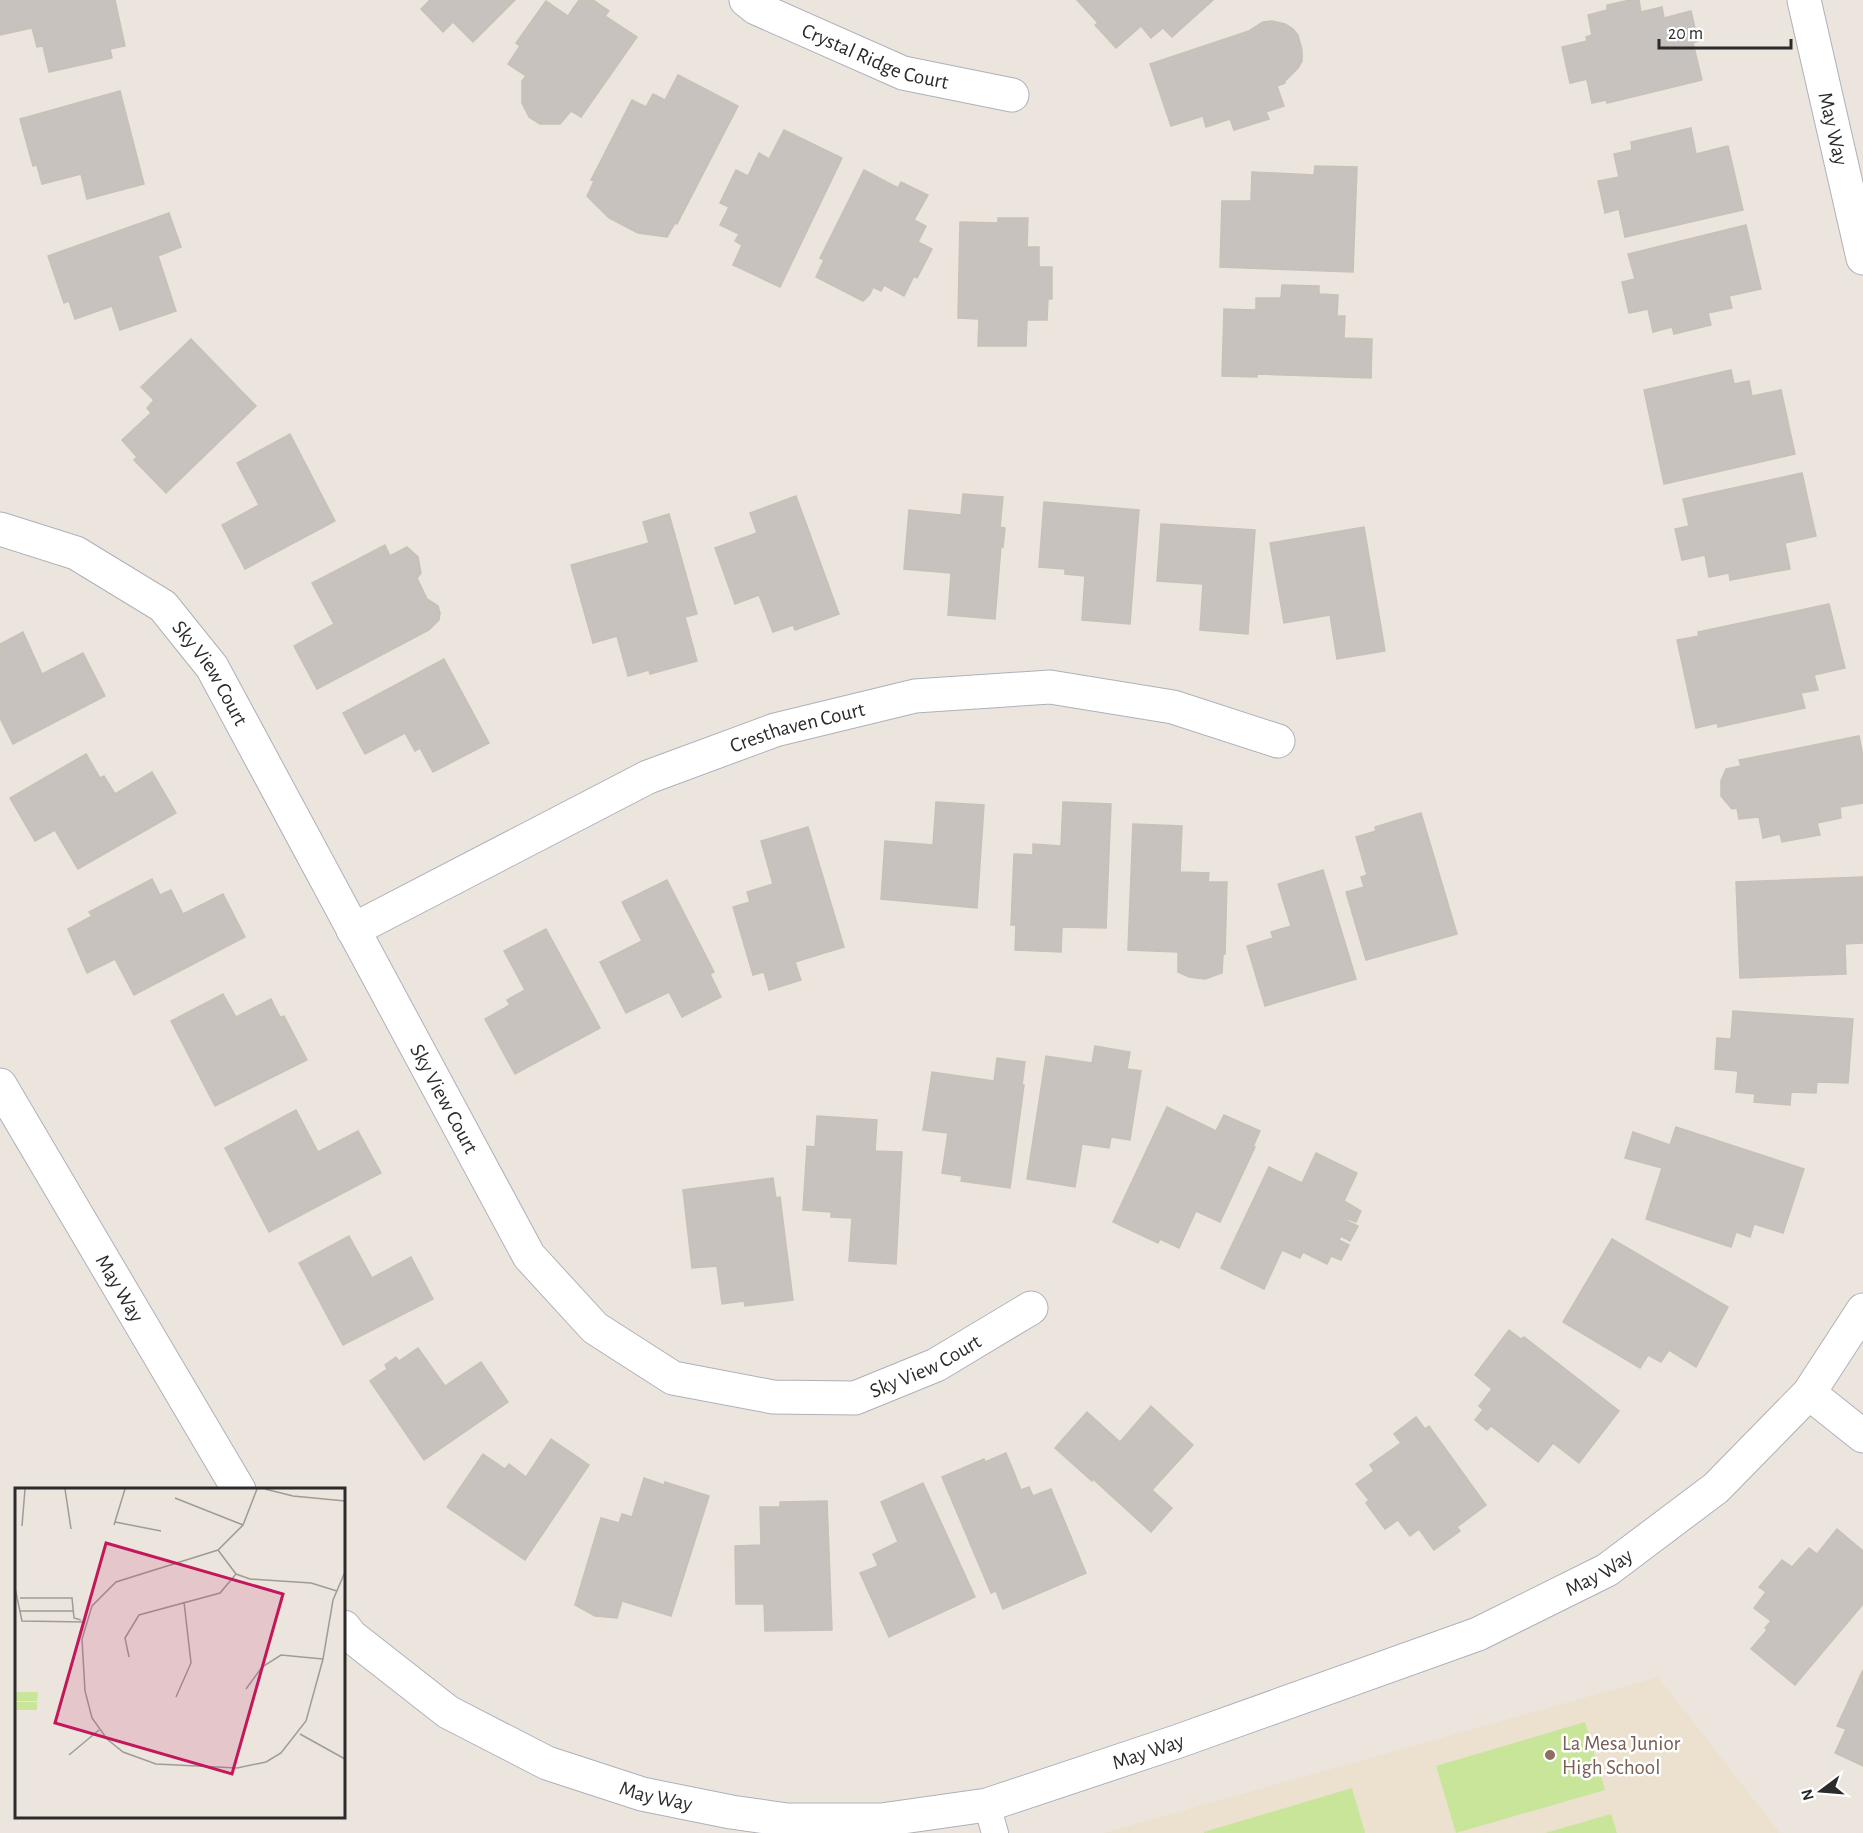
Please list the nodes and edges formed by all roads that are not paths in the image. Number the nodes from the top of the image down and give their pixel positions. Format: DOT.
graph roads {
  1 [pos="746,0"];
  2 [pos="1804,0"];
  3 [pos="1012,95"];
  4 [pos="1863,258"];
  5 [pos="0,529"];
  6 [pos="1278,741"];
  7 [pos="353,930"];
  8 [pos="0,1085"];
  9 [pos="1031,1308"];
  10 [pos="1863,1310"];
  11 [pos="1809,1393"];
  12 [pos="1863,1436"];
  13 [pos="237,1488"];
  14 [pos="345,1628"];
  15 [pos="991,1819"];
  16 [pos="769,1825"];
  17 [pos="819,1827"];
  1 -- 3 [label="street, Crystal Ridge Court"];
  2 -- 4 [label="street, May Way"];
  5 -- 7 [label="street, Sky View Court"];
  6 -- 7 [label="street, Cresthaven Court"];
  7 -- 9 [label="street, Sky View Court"];
  8 -- 13 [label="street, May Way"];
  10 -- 11 [label="street, May Way"];
  11 -- 12 [label="street"];
  11 -- 15 [label="street, May Way"];
  14 -- 16 [label="street, May Way"];
  15 -- 17 [label="street, May Way"];
  16 -- 17 [label="street, May Way"];
}
